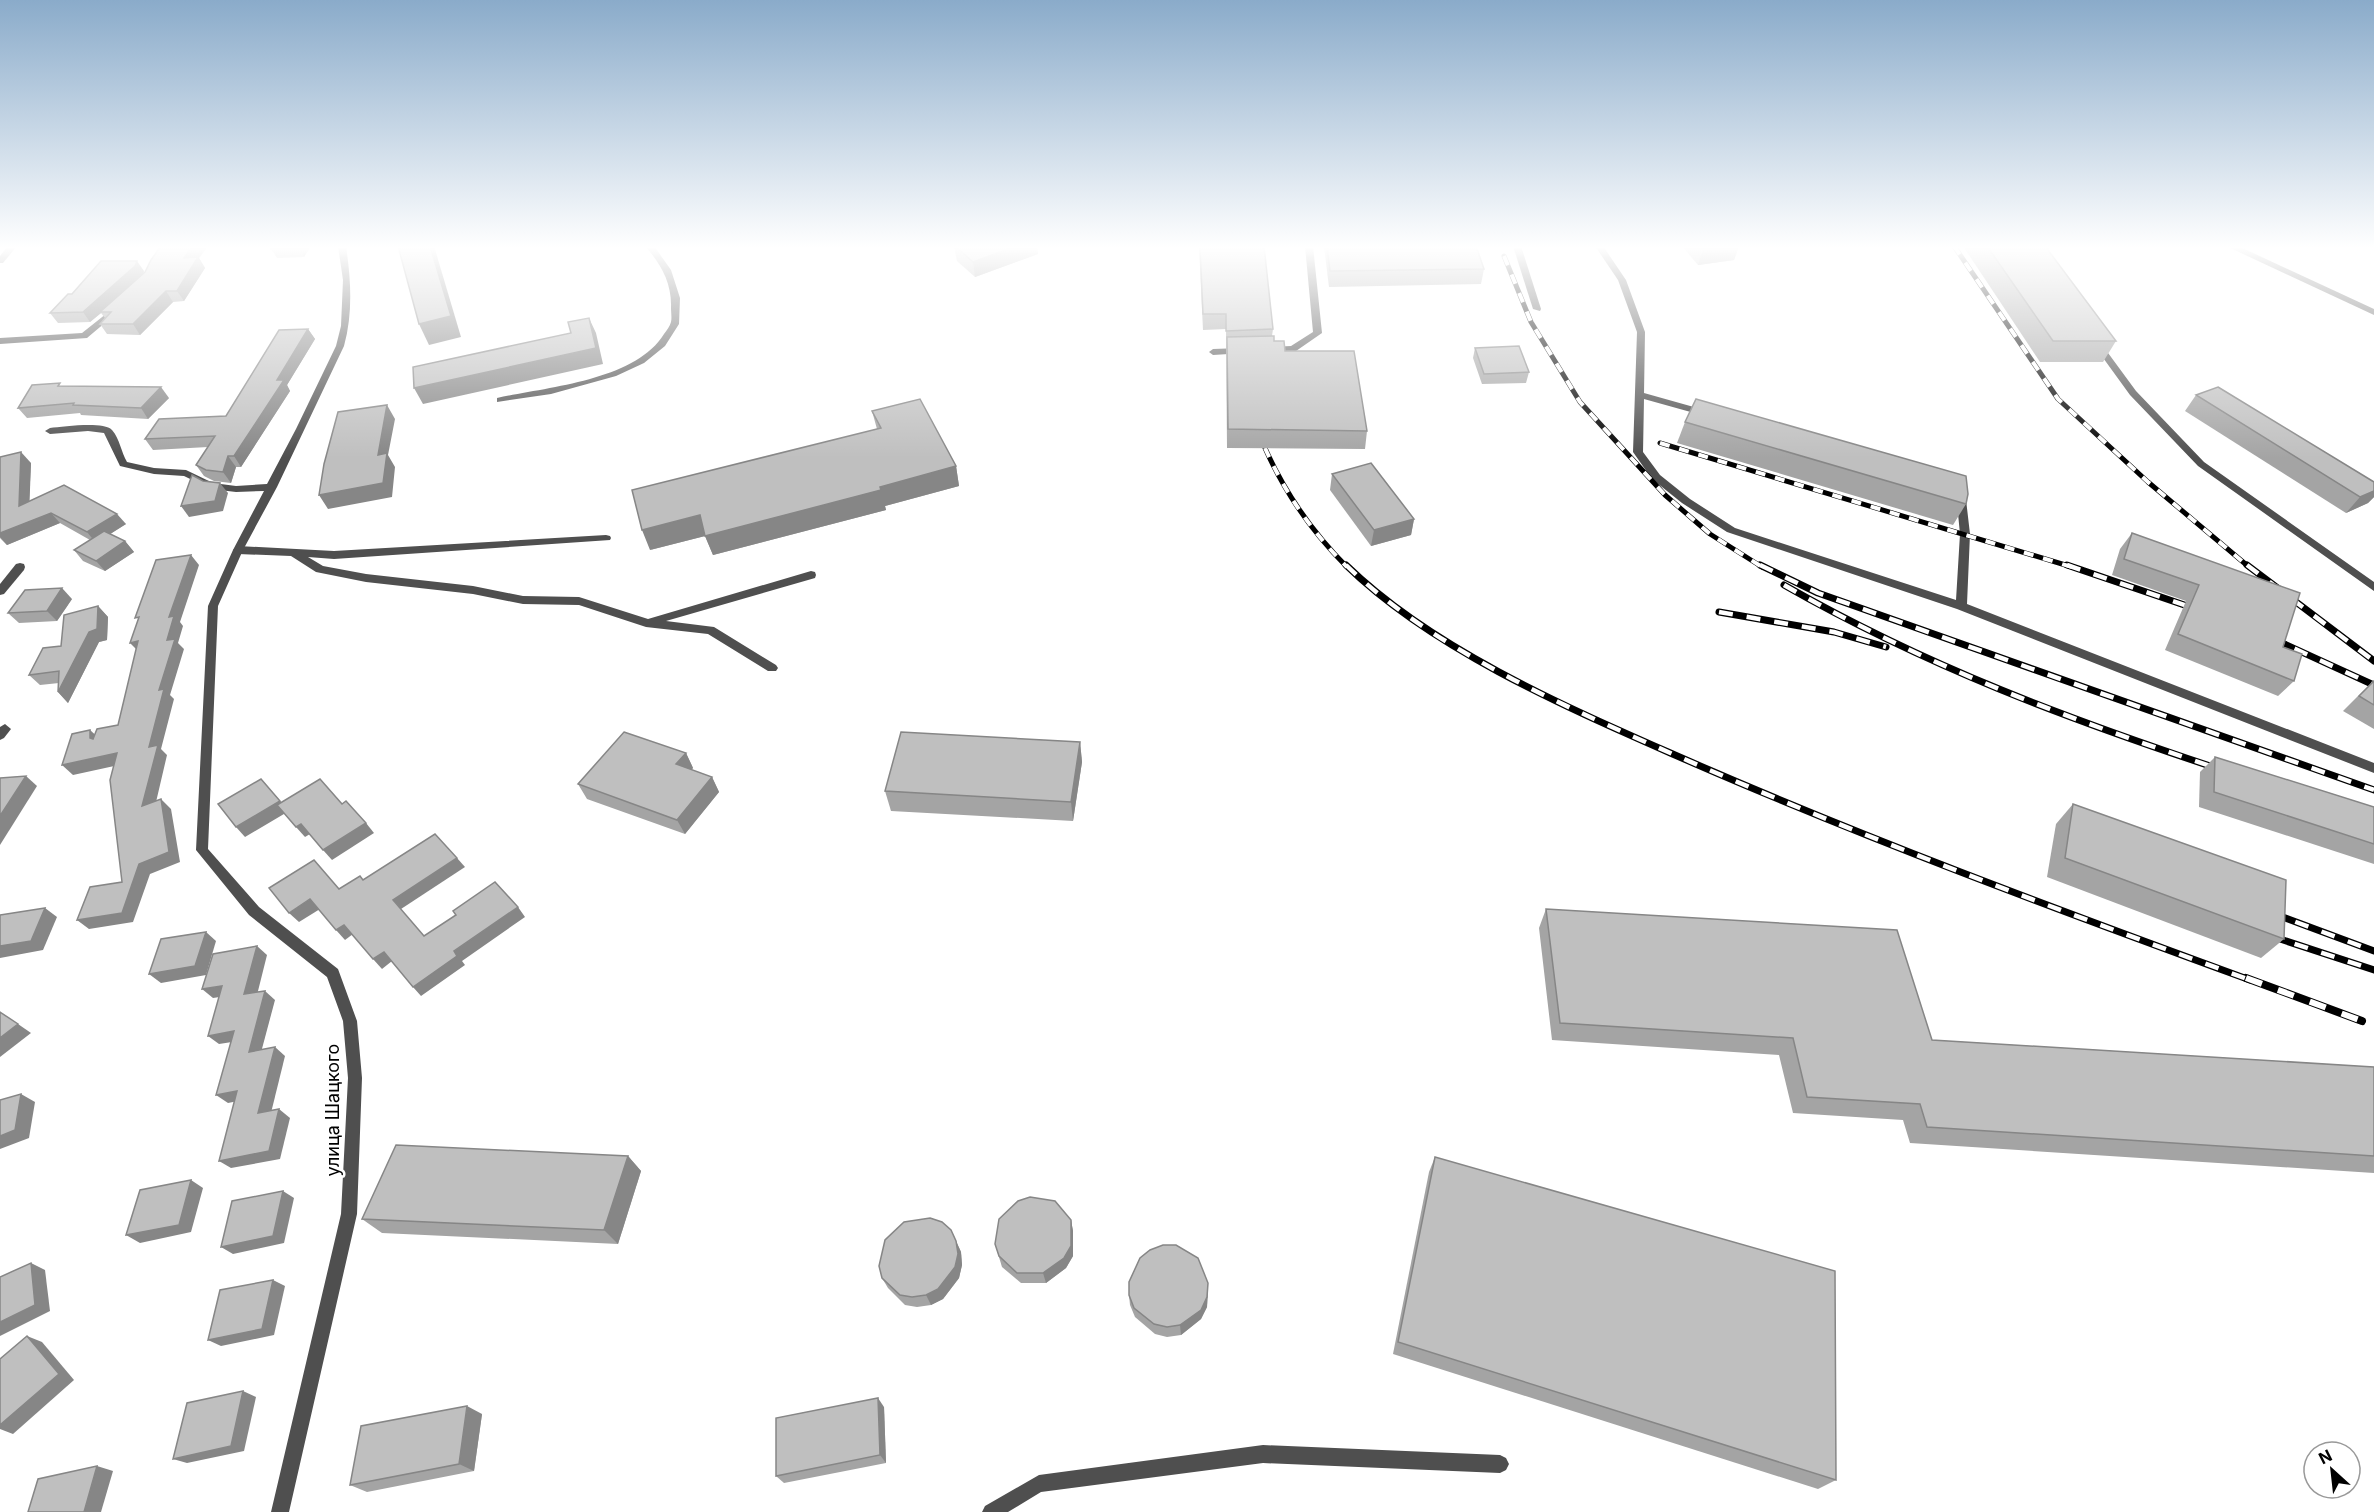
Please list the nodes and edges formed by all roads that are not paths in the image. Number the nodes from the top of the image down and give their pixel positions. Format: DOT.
graph roads {
  1 [pos="108,317"];
  2 [pos="345,317"];
  3 [pos="676,317"];
  4 [pos="1316,317"];
  5 [pos="1635,317"];
  6 [pos="2093,338"];
  7 [pos="0,341"];
  8 [pos="1259,350"];
  9 [pos="1247,351"];
  10 [pos="1213,352"];
  11 [pos="1640,395"];
  12 [pos="500,400"];
  13 [pos="1719,417"];
  14 [pos="50,431"];
  15 [pos="1953,482"];
  16 [pos="272,487"];
  17 [pos="606,538"];
  18 [pos="238,550"];
  19 [pos="295,554"];
  20 [pos="20,567"];
  21 [pos="811,575"];
  22 [pos="2374,587"];
  23 [pos="0,591"];
  24 [pos="1961,606"];
  25 [pos="646,623"];
  26 [pos="772,668"];
  27 [pos="2374,768"];
  28 [pos="1500,1464"];
  29 [pos="280,1512"];
  30 [pos="991,1512"];
  1 -- 7 [label="street"];
  2 -- 16 [label="street, улица Шацкого"];
  3 -- 12 [label="street"];
  4 -- 8 [label="street"];
  5 -- 11 [label="street"];
  6 -- 22 [label="street"];
  9 -- 10 [label="street"];
  11 -- 13 [label="street"];
  11 -- 24 [label="street"];
  14 -- 16 [label="street"];
  15 -- 24 [label="street"];
  16 -- 18 [label="street, улица Шацкого"];
  17 -- 19 [label="street"];
  18 -- 19 [label="street"];
  18 -- 29 [label="street, улица Шацкого"];
  19 -- 25 [label="street"];
  20 -- 23 [label="street"];
  21 -- 25 [label="street"];
  24 -- 27 [label="street"];
  25 -- 26 [label="street"];
  28 -- 30 [label="street"];
}
